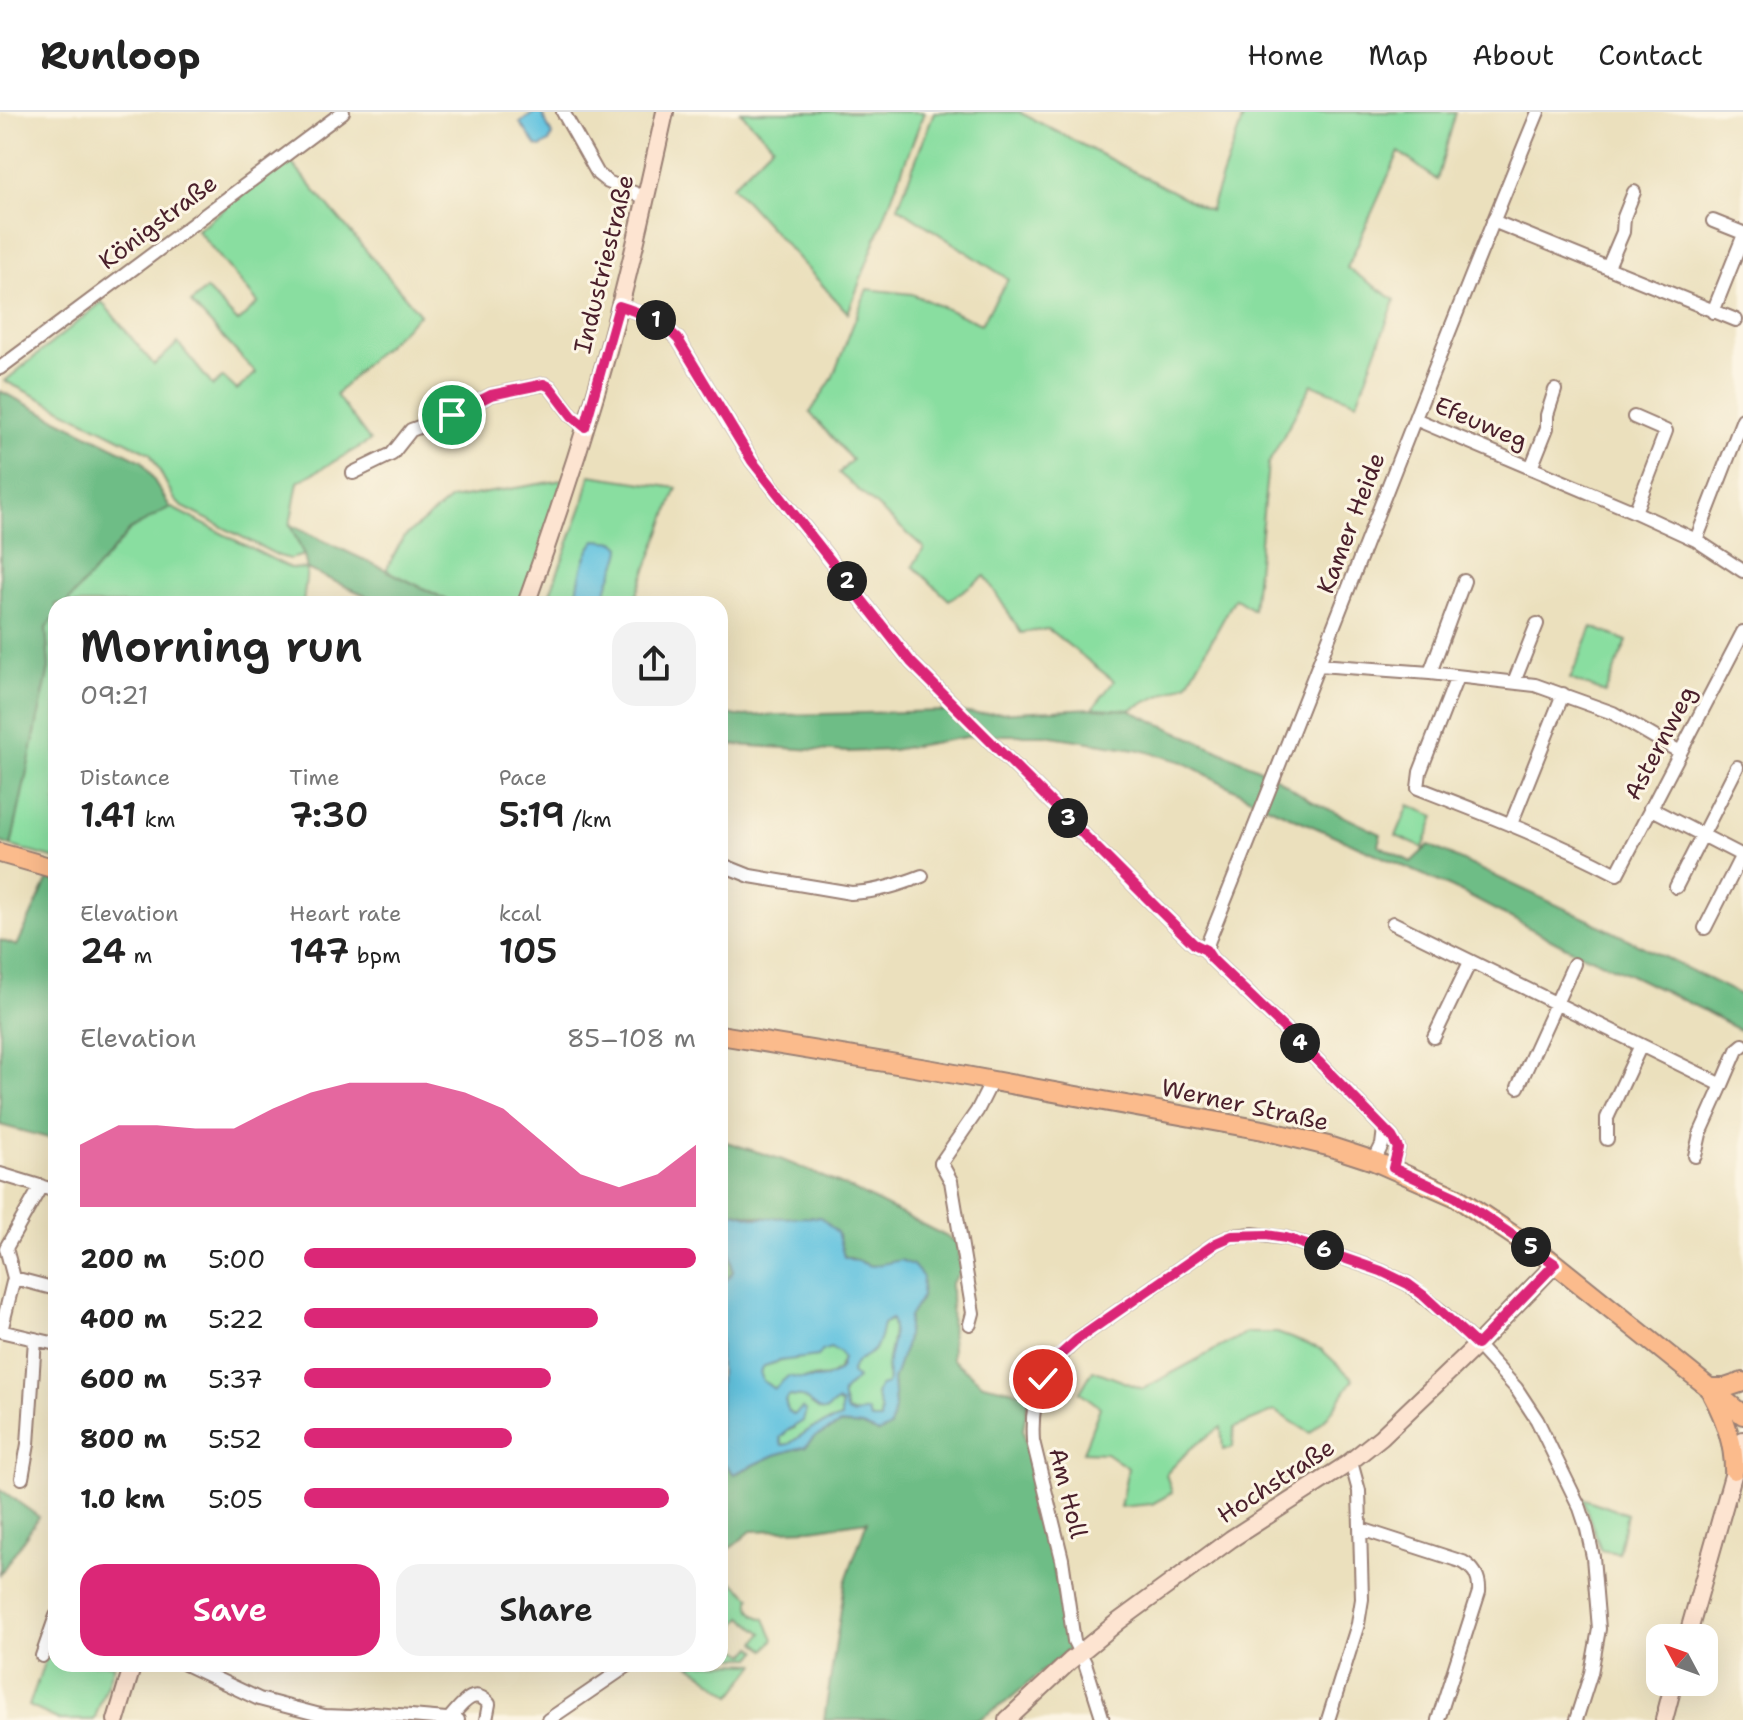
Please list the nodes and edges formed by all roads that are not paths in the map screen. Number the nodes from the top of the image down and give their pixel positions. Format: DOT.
graph roads {
  1 [pos="343,112"];
  2 [pos="563,112"];
  3 [pos="665,112"];
  4 [pos="1538,112"];
  5 [pos="1634,192"];
  6 [pos="646,198"];
  7 [pos="1493,221"];
  8 [pos="1713,221"];
  9 [pos="1743,235"];
  10 [pos="1608,267"];
  11 [pos="619,306"];
  12 [pos="1713,312"];
  13 [pos="1736,320"];
  14 [pos="0,368"];
  15 [pos="1555,390"];
  16 [pos="1634,417"];
  17 [pos="1415,419"];
  18 [pos="1743,419"];
  19 [pos="585,427"];
  20 [pos="1531,468"];
  21 [pos="353,473"];
  22 [pos="1635,512"];
  23 [pos="1696,540"];
  24 [pos="1743,571"];
  25 [pos="1464,581"];
  26 [pos="529,596"];
  27 [pos="1537,624"];
  28 [pos="1743,632"];
  29 [pos="1319,665"];
  30 [pos="1430,673"];
  31 [pos="1457,677"];
  32 [pos="1514,682"];
  33 [pos="1563,694"];
  34 [pos="1680,752"];
  35 [pos="1737,767"];
  36 [pos="1650,808"];
  37 [pos="1511,824"];
  38 [pos="1703,836"];
  39 [pos="0,853"];
  40 [pos="1742,856"];
  41 [pos="48,867"];
  42 [pos="728,867"];
  43 [pos="922,876"];
  44 [pos="1676,887"];
  45 [pos="1393,923"];
  46 [pos="1705,928"];
  47 [pos="1206,950"];
  48 [pos="1470,962"];
  49 [pos="1574,964"];
  50 [pos="1556,1003"];
  51 [pos="728,1036"];
  52 [pos="1434,1037"];
  53 [pos="1641,1045"];
  54 [pos="1743,1045"];
  55 [pos="992,1081"];
  56 [pos="1722,1085"];
  57 [pos="1518,1087"];
  58 [pos="1384,1129"];
  59 [pos="1607,1139"];
  60 [pos="1695,1156"];
  61 [pos="1374,1161"];
  62 [pos="1393,1168"];
  63 [pos="0,1174"];
  64 [pos="41,1186"];
  65 [pos="48,1188"];
  66 [pos="3,1246"];
  67 [pos="1555,1264"];
  68 [pos="14,1278"];
  69 [pos="48,1287"];
  70 [pos="970,1324"];
  71 [pos="0,1331"];
  72 [pos="35,1339"];
  73 [pos="48,1342"];
  74 [pos="1477,1345"];
  75 [pos="1743,1382"];
  76 [pos="1708,1388"];
  77 [pos="1743,1415"];
  78 [pos="1743,1440"];
  79 [pos="1351,1462"];
  80 [pos="1739,1467"];
  81 [pos="22,1478"];
  82 [pos="1361,1529"];
  83 [pos="1691,1624"];
  84 [pos="48,1639"];
  85 [pos="1079,1653"];
  86 [pos="42,1656"];
  87 [pos="131,1672"];
  88 [pos="203,1672"];
  89 [pos="216,1672"];
  90 [pos="618,1672"];
  91 [pos="214,1677"];
  92 [pos="1670,1696"];
  93 [pos="453,1719"];
  94 [pos="116,1720"];
  95 [pos="486,1720"];
  96 [pos="548,1720"];
  97 [pos="1007,1720"];
  98 [pos="1103,1720"];
  99 [pos="1328,1720"];
  100 [pos="1438,1720"];
  101 [pos="1576,1720"];
  102 [pos="1664,1720"];
  1 -- 14 [label="street, Königstraße"];
  2 -- 6 [label="street"];
  3 -- 6 [label="street, Industriestraße"];
  4 -- 7 [label="street, Kamer Heide"];
  5 -- 10 [label="street"];
  6 -- 11 [label="street, Industriestraße"];
  7 -- 10 [label="street"];
  7 -- 17 [label="street, Kamer Heide"];
  8 -- 9 [label="street"];
  9 -- 12 [label="street"];
  10 -- 12 [label="street"];
  11 -- 19 [label="street, Industriestraße"];
  11 -- 47 [label="street"];
  12 -- 13 [label="street"];
  15 -- 20 [label="street, Efeuweg"];
  16 -- 22 [label="street"];
  17 -- 20 [label="street, Efeuweg"];
  17 -- 29 [label="street, Kamer Heide"];
  18 -- 23 [label="street"];
  19 -- 21 [label="street"];
  19 -- 26 [label="street, Industriestraße"];
  20 -- 22 [label="street, Efeuweg"];
  22 -- 23 [label="street, Efeuweg"];
  23 -- 24 [label="street, Efeuweg"];
  25 -- 30 [label="street"];
  27 -- 32 [label="street"];
  28 -- 34 [label="street, Asternweg"];
  29 -- 30 [label="street"];
  29 -- 47 [label="street, Kamer Heide"];
  30 -- 31 [label="street"];
  31 -- 32 [label="street"];
  31 -- 37 [label="street"];
  32 -- 33 [label="street"];
  33 -- 34 [label="street"];
  33 -- 37 [label="street"];
  34 -- 36 [label="street, Asternweg"];
  35 -- 38 [label="street"];
  36 -- 37 [label="street, Asternweg"];
  36 -- 38 [label="street"];
  38 -- 40 [label="street"];
  38 -- 44 [label="street"];
  39 -- 41 [label="main road"];
  40 -- 46 [label="street"];
  42 -- 43 [label="street"];
  45 -- 48 [label="street"];
  47 -- 58 [label="street"];
  48 -- 50 [label="street"];
  48 -- 52 [label="street"];
  49 -- 50 [label="street"];
  50 -- 53 [label="street"];
  50 -- 57 [label="street"];
  51 -- 55 [label="main road, Werner Straße"];
  53 -- 56 [label="street"];
  53 -- 59 [label="street"];
  54 -- 56 [label="street"];
  55 -- 61 [label="main road, Werner Straße"];
  55 -- 70 [label="street"];
  56 -- 60 [label="street"];
  58 -- 61 [label="street"];
  58 -- 62 [label="street"];
  61 -- 62 [label="main road, Werner Straße"];
  62 -- 67 [label="main road, Werner Straße"];
  63 -- 64 [label="street"];
  64 -- 65 [label="street"];
  64 -- 66 [label="street"];
  66 -- 68 [label="street"];
  67 -- 74 [label="street, Hochstraße"];
  67 -- 76 [label="main road, Werner Straße"];
  68 -- 69 [label="street"];
  68 -- 71 [label="street"];
  71 -- 72 [label="street"];
  72 -- 73 [label="street"];
  72 -- 81 [label="street"];
  74 -- 79 [label="street, Hochstraße"];
  74 -- 85 [label="street, Am Holl"];
  74 -- 101 [label="street, Am Holl"];
  75 -- 76 [label="main road"];
  76 -- 77 [label="main road, Werner Straße"];
  76 -- 80 [label="main road"];
  78 -- 80 [label="street"];
  79 -- 82 [label="street"];
  79 -- 85 [label="street, Hochstraße"];
  80 -- 83 [label="street"];
  82 -- 99 [label="street"];
  82 -- 100 [label="street"];
  84 -- 86 [label="street"];
  85 -- 97 [label="street, Hochstraße"];
  85 -- 98 [label="street, Am Holl"];
  87 -- 94 [label="street"];
  88 -- 91 [label="street"];
  89 -- 91 [label="street"];
  90 -- 96 [label="street"];
  91 -- 93 [label="street"];
  92 -- 102 [label="street"];
  93 -- 95 [label="street"];
}
